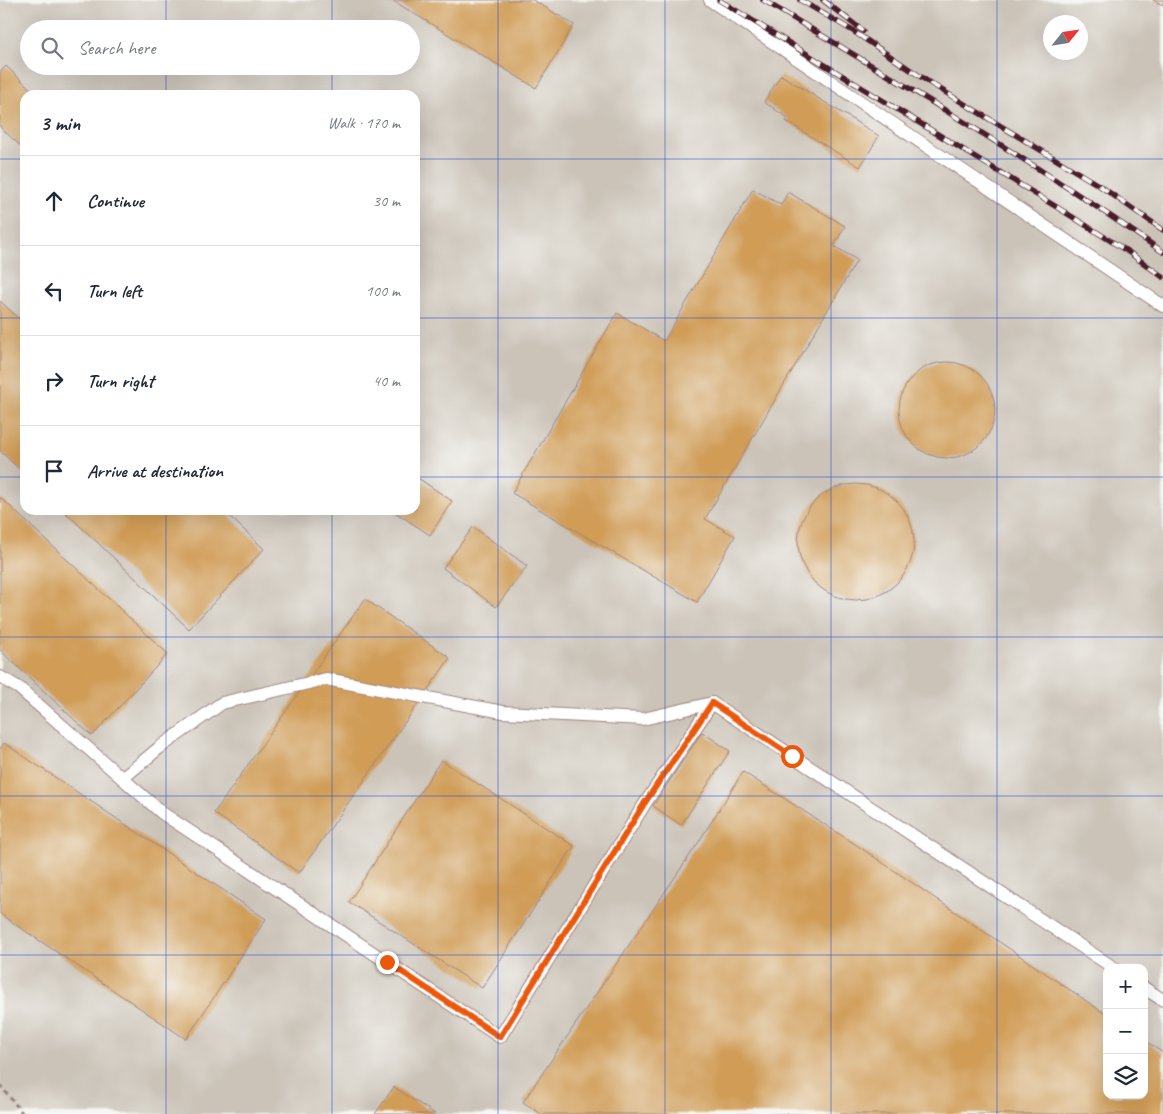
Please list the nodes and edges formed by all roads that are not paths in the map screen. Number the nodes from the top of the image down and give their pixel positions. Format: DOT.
graph roads {
  1 [pos="710,0"];
  2 [pos="1163,306"];
  3 [pos="0,676"];
  4 [pos="712,703"];
  5 [pos="123,778"];
  6 [pos="1108,964"];
  7 [pos="1148,991"];
  8 [pos="1163,1000"];
  1 -- 2 [label="lane"];
  3 -- 5 [label="lane"];
  4 -- 5 [label="lane"];
  4 -- 5 [label="lane"];
  4 -- 6 [label="lane"];
  7 -- 8 [label="lane"];
}
